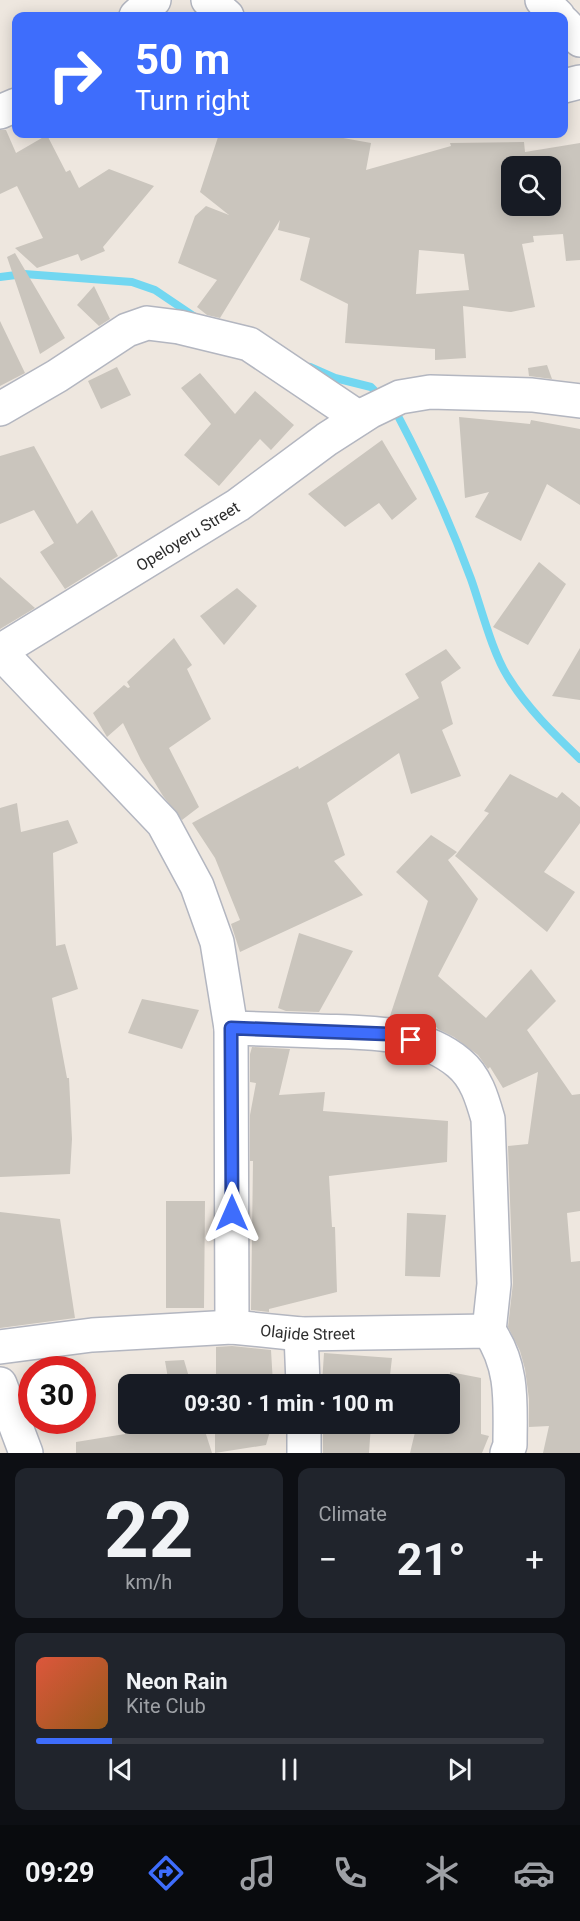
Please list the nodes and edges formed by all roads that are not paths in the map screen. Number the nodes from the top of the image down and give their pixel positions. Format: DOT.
graph roads {
  1 [pos="153,0"];
  2 [pos="208,0"];
  3 [pos="542,0"];
  4 [pos="140,12"];
  5 [pos="222,12"];
  6 [pos="554,12"];
  7 [pos="568,27"];
  8 [pos="580,40"];
  9 [pos="580,401"];
  10 [pos="0,409"];
  11 [pos="364,415"];
  12 [pos="0,651"];
  13 [pos="231,1028"];
  14 [pos="232,1327"];
  15 [pos="489,1331"];
  16 [pos="301,1334"];
  17 [pos="0,1347"];
  18 [pos="303,1374"];
  19 [pos="0,1384"];
  20 [pos="304,1434"];
  21 [pos="26,1453"];
  22 [pos="304,1453"];
  23 [pos="507,1453"];
  1 -- 4 [label="street"];
  2 -- 5 [label="street"];
  3 -- 6 [label="street"];
  7 -- 8 [label="street"];
  9 -- 11 [label="street, Opeloyeru Street"];
  10 -- 11 [label="street"];
  11 -- 12 [label="street, Opeloyeru Street"];
  12 -- 13 [label="street"];
  13 -- 14 [label="street"];
  13 -- 15 [label="street"];
  14 -- 16 [label="street, Olajide Street"];
  14 -- 17 [label="street, Olajide Street"];
  15 -- 16 [label="street, Olajide Street"];
  15 -- 23 [label="street"];
  16 -- 18 [label="street"];
  19 -- 21 [label="street"];
  20 -- 22 [label="street"];
}
